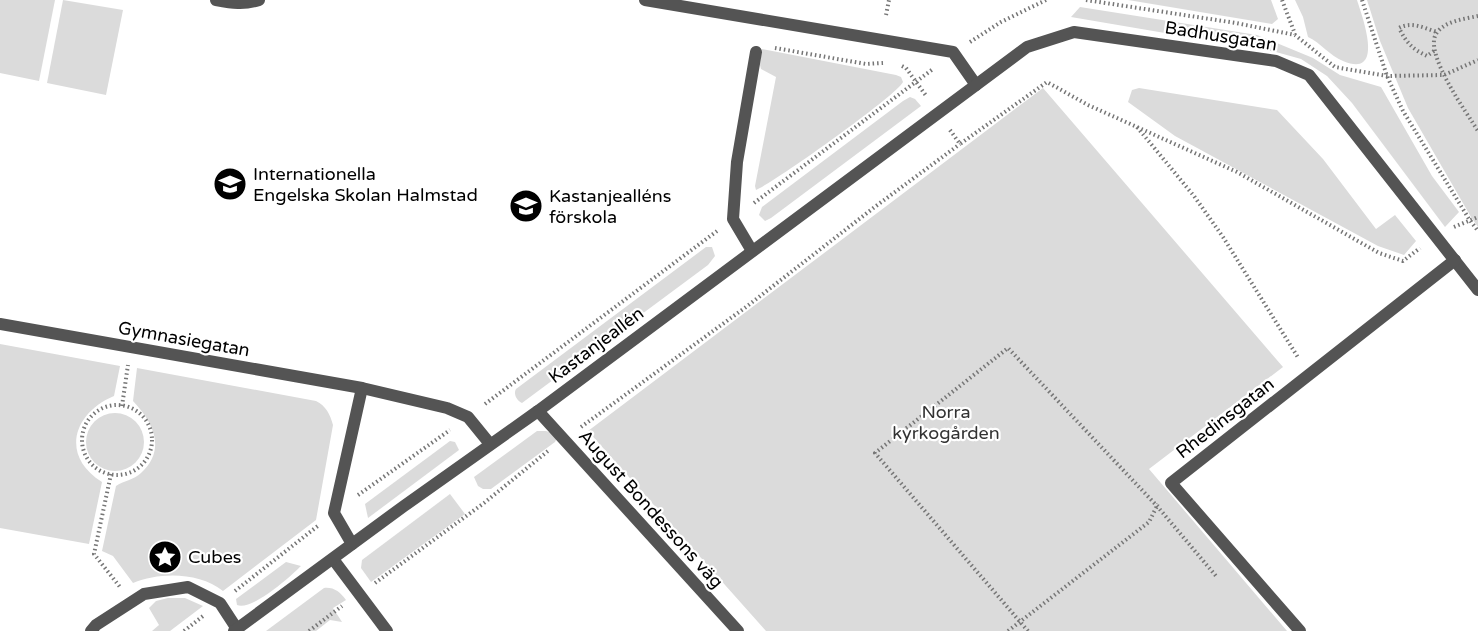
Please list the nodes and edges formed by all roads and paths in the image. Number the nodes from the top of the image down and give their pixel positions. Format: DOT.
graph roads {
  1 [pos="216,0"];
  2 [pos="259,0"];
  3 [pos="645,0"];
  4 [pos="889,0"];
  5 [pos="1086,0"];
  6 [pos="1282,0"];
  7 [pos="1362,0"];
  8 [pos="886,15"];
  9 [pos="1478,16"];
  10 [pos="1437,32"];
  11 [pos="1295,35"];
  12 [pos="768,47"];
  13 [pos="1434,51"];
  14 [pos="756,52"];
  15 [pos="1478,60"];
  16 [pos="889,63"];
  17 [pos="898,65"];
  18 [pos="1444,75"];
  19 [pos="1387,76"];
  20 [pos="976,85"];
  21 [pos="938,112"];
  22 [pos="1135,125"];
  23 [pos="1478,131"];
  24 [pos="960,144"];
  25 [pos="1478,217"];
  26 [pos="1469,219"];
  27 [pos="1478,231"];
  28 [pos="1437,236"];
  29 [pos="752,251"];
  30 [pos="1455,260"];
  31 [pos="1478,290"];
  32 [pos="0,324"];
  33 [pos="131,348"];
  34 [pos="1309,375"];
  35 [pos="362,388"];
  36 [pos="122,406"];
  37 [pos="538,411"];
  38 [pos="582,427"];
  39 [pos="490,444"];
  40 [pos="552,448"];
  41 [pos="111,474"];
  42 [pos="1158,506"];
  43 [pos="352,544"];
  44 [pos="333,558"];
  45 [pos="1216,576"];
  46 [pos="372,585"];
  47 [pos="132,602"];
  48 [pos="345,604"];
  49 [pos="1020,622"];
  50 [pos="236,630"];
  51 [pos="91,631"];
  52 [pos="309,631"];
  53 [pos="387,631"];
  54 [pos="738,631"];
  55 [pos="1008,631"];
  56 [pos="1028,631"];
  57 [pos="1300,631"];
  1 -- 2 [label="street"];
  3 -- 20 [label="street"];
  4 -- 8 [label="path"];
  5 -- 11 [label="path"];
  6 -- 11 [label="path"];
  7 -- 19 [label="path"];
  9 -- 10 [label="path"];
  10 -- 13 [label="path"];
  10 -- 13 [label="path"];
  11 -- 19 [label="path"];
  12 -- 16 [label="path"];
  13 -- 18 [label="path"];
  14 -- 29 [label="street"];
  15 -- 18 [label="path"];
  17 -- 21 [label="path"];
  18 -- 19 [label="path"];
  18 -- 23 [label="path"];
  19 -- 26 [label="path"];
  20 -- 21 [label="street, Kastanjeallén"];
  20 -- 28 [label="street, Badhusgatan"];
  21 -- 24 [label="path"];
  21 -- 29 [label="street, Kastanjeallén"];
  22 -- 24 [label="path"];
  22 -- 28 [label="path"];
  22 -- 34 [label="path"];
  24 -- 38 [label="path"];
  25 -- 26 [label="path"];
  26 -- 27 [label="path"];
  26 -- 28 [label="path"];
  28 -- 30 [label="street, Badhusgatan"];
  29 -- 37 [label="street, Kastanjeallén"];
  30 -- 31 [label="street, Badhusgatan"];
  30 -- 34 [label="street, Rhedinsgatan"];
  32 -- 33 [label="street, Gymnasiegatan"];
  33 -- 35 [label="street, Gymnasiegatan"];
  33 -- 36 [label="path"];
  34 -- 57 [label="street, Rhedinsgatan"];
  35 -- 39 [label="street, Gymnasiegatan"];
  35 -- 43 [label="street"];
  36 -- 41 [label="path"];
  36 -- 41 [label="path"];
  37 -- 39 [label="street, Kastanjeallén"];
  37 -- 54 [label="street, August Bondessons väg"];
  39 -- 43 [label="street, Kastanjeallén"];
  40 -- 46 [label="path"];
  41 -- 47 [label="path"];
  42 -- 45 [label="path"];
  42 -- 49 [label="path"];
  42 -- 49 [label="path"];
  43 -- 44 [label="street, Kastanjeallén"];
  44 -- 50 [label="street, Kastanjeallén"];
  44 -- 53 [label="street"];
  47 -- 50 [label="street"];
  47 -- 51 [label="street"];
  48 -- 52 [label="path"];
  49 -- 55 [label="path"];
  49 -- 56 [label="path"];
}
